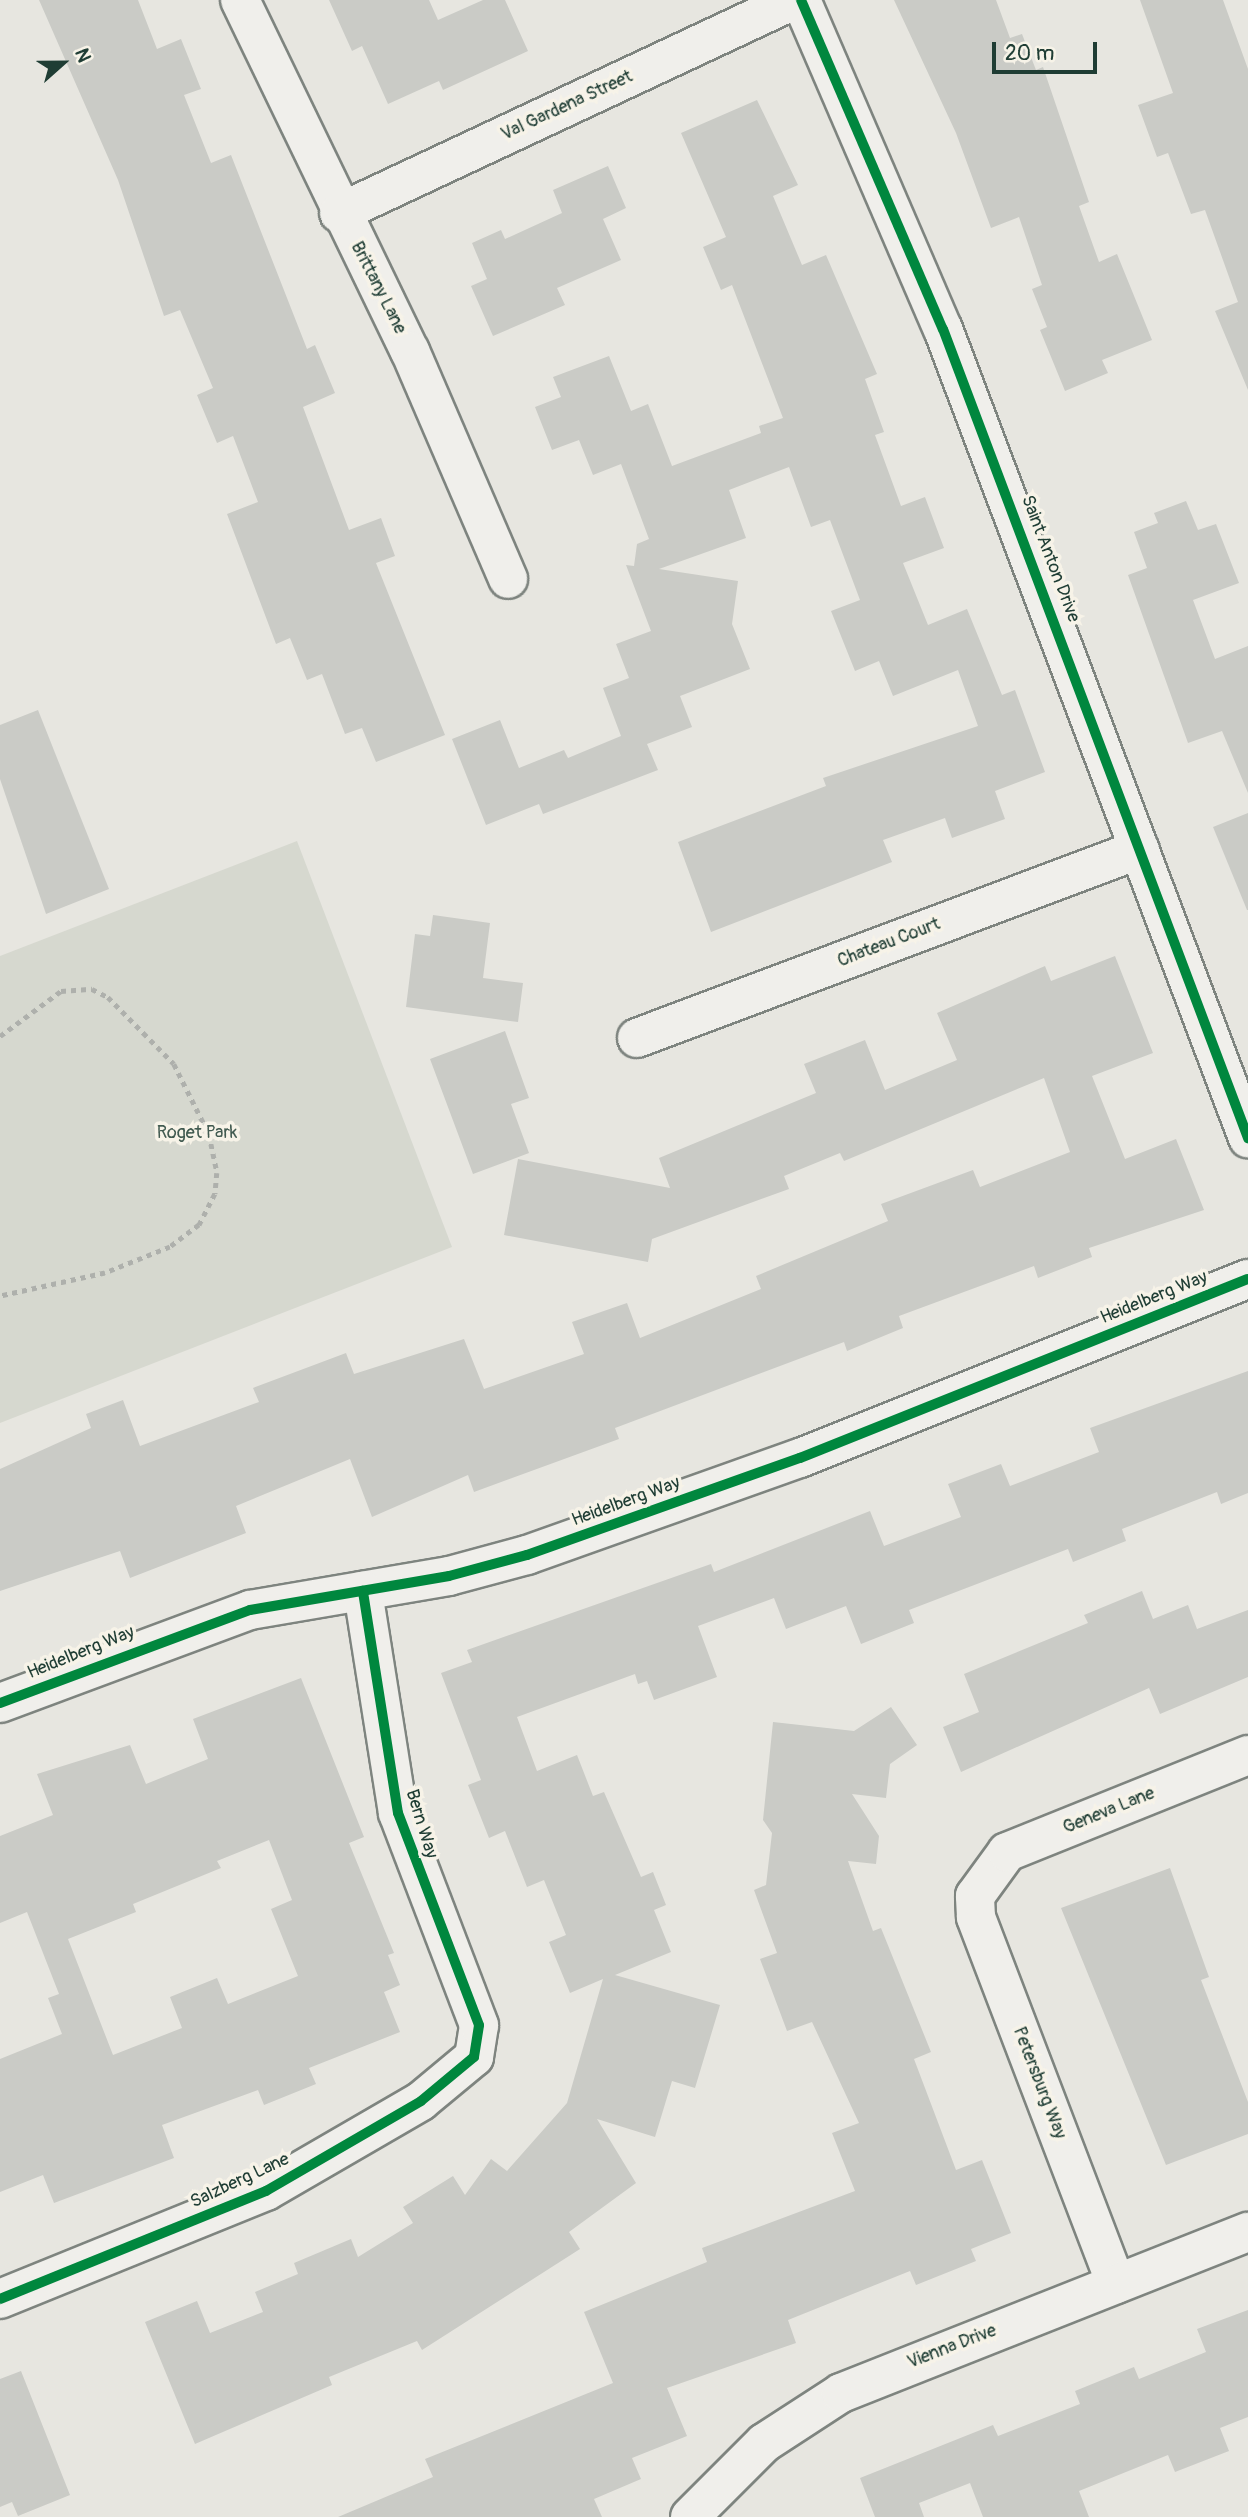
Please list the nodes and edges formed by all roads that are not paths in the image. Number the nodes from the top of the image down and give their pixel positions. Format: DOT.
graph roads {
  1 [pos="240,0"];
  2 [pos="794,0"];
  3 [pos="801,0"];
  4 [pos="340,213"];
  5 [pos="508,579"];
  6 [pos="1140,849"];
  7 [pos="637,1038"];
  8 [pos="1248,1138"];
  9 [pos="1248,1279"];
  10 [pos="363,1591"];
  11 [pos="0,1703"];
  12 [pos="1248,1755"];
  13 [pos="981,1881"];
  14 [pos="474,2057"];
  15 [pos="1248,2232"];
  16 [pos="1116,2284"];
  17 [pos="0,2299"];
  18 [pos="690,2517"];
  1 -- 4 [label="street, Brittany Lane"];
  2 -- 4 [label="street, Val Gardena Street"];
  3 -- 6 [label="street, Saint Anton Drive"];
  4 -- 5 [label="street, Brittany Lane"];
  6 -- 7 [label="street, Chateau Court"];
  6 -- 8 [label="street, Saint Anton Drive"];
  9 -- 10 [label="street, Heidelberg Way"];
  10 -- 11 [label="street, Heidelberg Way"];
  10 -- 14 [label="street, Bern Way"];
  12 -- 13 [label="street, Geneva Lane"];
  13 -- 16 [label="street, Petersburg Way"];
  14 -- 17 [label="street, Salzberg Lane"];
  15 -- 16 [label="street, Vienna Drive"];
  16 -- 18 [label="street, Vienna Drive"];
}
